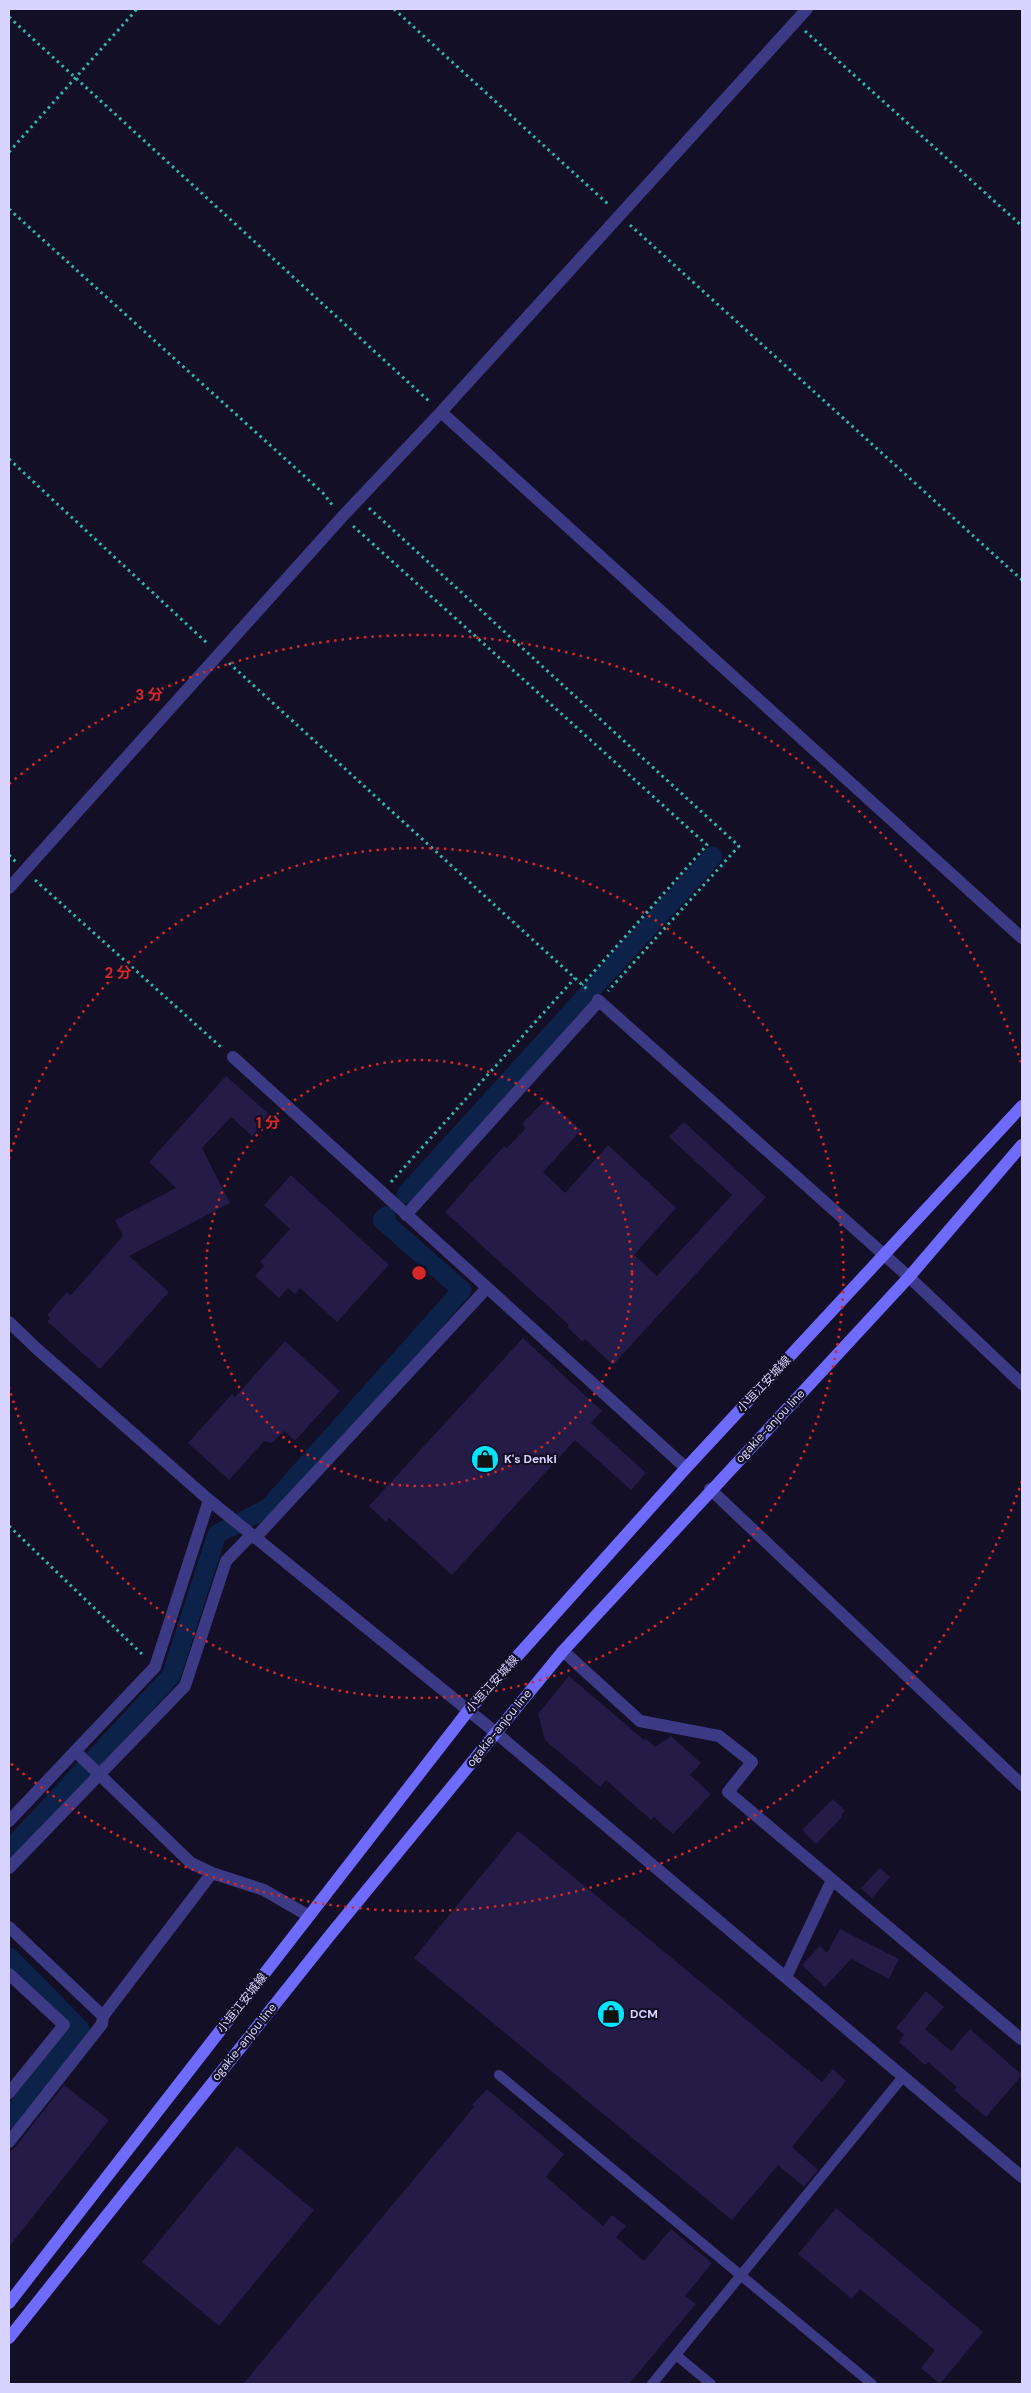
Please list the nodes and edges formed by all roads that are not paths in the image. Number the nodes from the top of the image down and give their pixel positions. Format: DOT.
graph roads {
  1 [pos="807,9"];
  2 [pos="441,412"];
  3 [pos="9,888"];
  4 [pos="1022,938"];
  5 [pos="233,1057"];
  6 [pos="1022,1106"];
  7 [pos="1022,1144"];
  8 [pos="406,1215"];
  9 [pos="885,1255"];
  10 [pos="909,1277"];
  11 [pos="486,1289"];
  12 [pos="9,1322"];
  13 [pos="1022,1384"];
  14 [pos="686,1468"];
  15 [pos="710,1490"];
  16 [pos="210,1501"];
  17 [pos="252,1536"];
  18 [pos="562,1651"];
  19 [pos="468,1711"];
  20 [pos="495,1732"];
  21 [pos="76,1752"];
  22 [pos="99,1774"];
  23 [pos="1022,1786"];
  24 [pos="9,1821"];
  25 [pos="9,1868"];
  26 [pos="212,1873"];
  27 [pos="832,1880"];
  28 [pos="309,1916"];
  29 [pos="9,1927"];
  30 [pos="9,1974"];
  31 [pos="786,1977"];
  32 [pos="103,2016"];
  33 [pos="1022,2038"];
  34 [pos="499,2075"];
  35 [pos="902,2078"];
  36 [pos="9,2093"];
  37 [pos="9,2142"];
  38 [pos="1022,2177"];
  39 [pos="743,2276"];
  40 [pos="9,2303"];
  41 [pos="9,2338"];
  42 [pos="676,2356"];
  43 [pos="652,2384"];
  44 [pos="710,2384"];
  45 [pos="872,2384"];
  1 -- 2 [label="street"];
  2 -- 3 [label="street"];
  2 -- 4 [label="street"];
  5 -- 8 [label="street"];
  6 -- 9 [label="main road, 小垣江安城線"];
  7 -- 10 [label="main road, ogakie-anjou line"];
  8 -- 9 [label="street"];
  8 -- 11 [label="street"];
  9 -- 10 [label="street"];
  9 -- 14 [label="main road, 小垣江安城線"];
  10 -- 13 [label="street"];
  10 -- 15 [label="main road, ogakie-anjou line"];
  11 -- 14 [label="street"];
  11 -- 17 [label="street"];
  12 -- 16 [label="street"];
  14 -- 19 [label="main road, 小垣江安城線"];
  15 -- 18 [label="main road, ogakie-anjou line"];
  15 -- 23 [label="street"];
  16 -- 17 [label="street"];
  16 -- 21 [label="street"];
  17 -- 19 [label="street"];
  17 -- 22 [label="street"];
  18 -- 20 [label="main road, ogakie-anjou line"];
  18 -- 27 [label="street"];
  19 -- 20 [label="street"];
  19 -- 28 [label="main road, 小垣江安城線"];
  20 -- 31 [label="street"];
  20 -- 41 [label="main road, ogakie-anjou line"];
  21 -- 22 [label="street"];
  21 -- 24 [label="street"];
  22 -- 25 [label="street"];
  22 -- 26 [label="street"];
  26 -- 28 [label="street"];
  26 -- 32 [label="street"];
  27 -- 31 [label="street"];
  27 -- 33 [label="street"];
  28 -- 40 [label="main road, 小垣江安城線"];
  29 -- 32 [label="street"];
  30 -- 36 [label="street"];
  31 -- 35 [label="street"];
  32 -- 37 [label="street"];
  34 -- 39 [label="lane"];
  35 -- 38 [label="street"];
  35 -- 39 [label="lane"];
  39 -- 42 [label="lane"];
  39 -- 45 [label="lane"];
  42 -- 43 [label="lane"];
  42 -- 44 [label="lane"];
}
